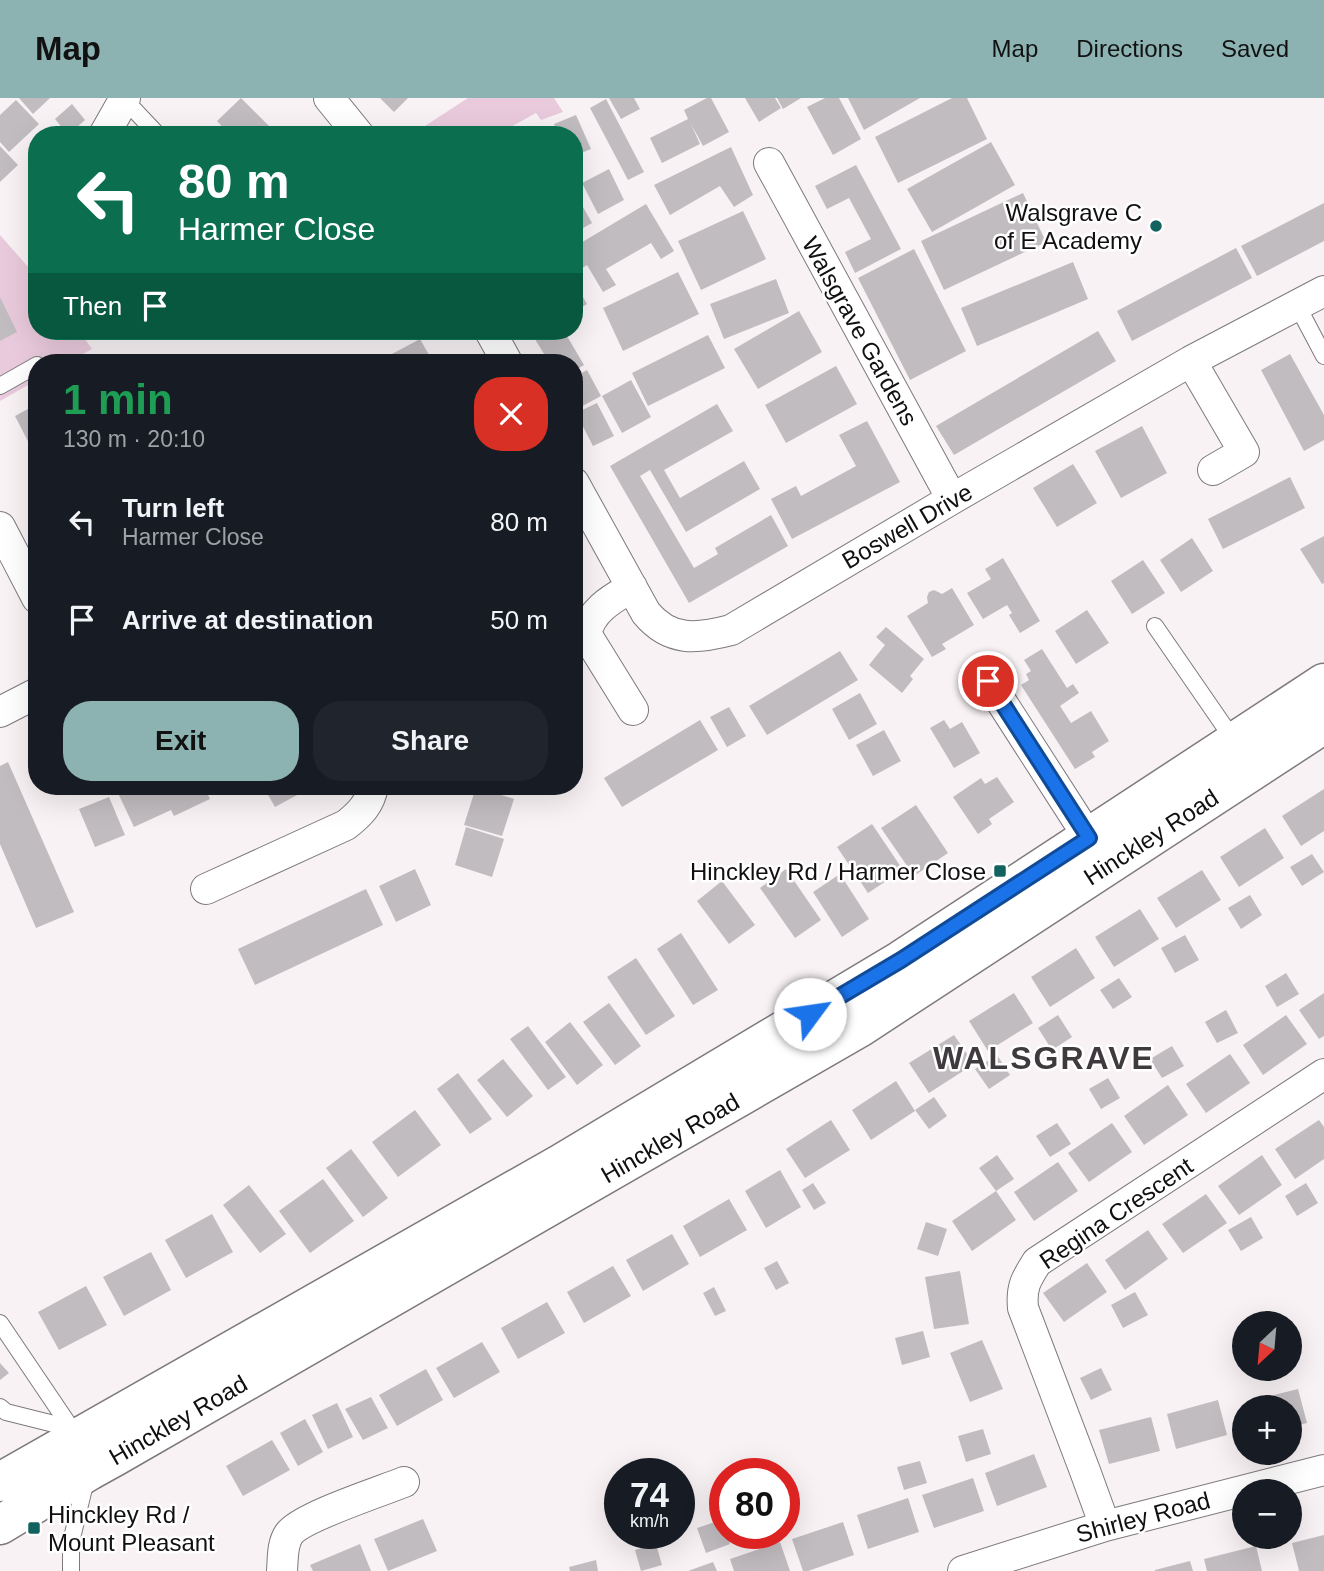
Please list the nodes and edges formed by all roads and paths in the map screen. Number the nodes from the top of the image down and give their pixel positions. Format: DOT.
graph roads {
  1 [pos="329,98"];
  2 [pos="124,99"];
  3 [pos="109,126"];
  4 [pos="150,126"];
  5 [pos="352,126"];
  6 [pos="768,163"];
  7 [pos="1324,291"];
  8 [pos="1297,305"];
  9 [pos="1324,356"];
  10 [pos="1191,361"];
  11 [pos="28,370"];
  12 [pos="0,386"];
  13 [pos="1213,470"];
  14 [pos="583,499"];
  15 [pos="952,499"];
  16 [pos="0,527"];
  17 [pos="28,581"];
  18 [pos="632,587"];
  19 [pos="1155,626"];
  20 [pos="988,681"];
  21 [pos="1324,684"];
  22 [pos="28,698"];
  23 [pos="633,710"];
  24 [pos="0,712"];
  25 [pos="1324,724"];
  26 [pos="1235,742"];
  27 [pos="371,795"];
  28 [pos="1089,838"];
  29 [pos="206,889"];
  30 [pos="1324,1074"];
  31 [pos="0,1323"];
  32 [pos="0,1408"];
  33 [pos="79,1430"];
  34 [pos="1324,1470"];
  35 [pos="89,1471"];
  36 [pos="0,1482"];
  37 [pos="404,1482"];
  38 [pos="0,1525"];
  39 [pos="1105,1526"];
  40 [pos="71,1571"];
  41 [pos="282,1571"];
  42 [pos="963,1571"];
  1 -- 5 [label="street"];
  2 -- 3 [label="street"];
  2 -- 4 [label="lane"];
  6 -- 15 [label="street, Walsgrave Gardens"];
  7 -- 8 [label="street, Boswell Drive"];
  8 -- 9 [label="lane"];
  8 -- 10 [label="street, Boswell Drive"];
  10 -- 13 [label="street"];
  10 -- 15 [label="street, Boswell Drive"];
  11 -- 12 [label="lane"];
  14 -- 18 [label="street, Boswell Drive"];
  15 -- 18 [label="street, Boswell Drive"];
  16 -- 17 [label="street"];
  18 -- 23 [label="street"];
  19 -- 26 [label="lane"];
  20 -- 28 [label="street"];
  21 -- 26 [label="highway, Hinckley Road"];
  22 -- 24 [label="street"];
  25 -- 35 [label="highway, Hinckley Road"];
  26 -- 28 [label="highway, Hinckley Road"];
  27 -- 29 [label="street"];
  28 -- 33 [label="highway, Hinckley Road"];
  30 -- 39 [label="street, Regina Crescent"];
  31 -- 33 [label="lane"];
  32 -- 33 [label="lane"];
  33 -- 36 [label="highway, Hinckley Road"];
  34 -- 39 [label="street, Shirley Road"];
  35 -- 38 [label="highway, Hinckley Road"];
  35 -- 40 [label="lane"];
  37 -- 41 [label="street"];
  39 -- 42 [label="street, Shirley Road"];
}
